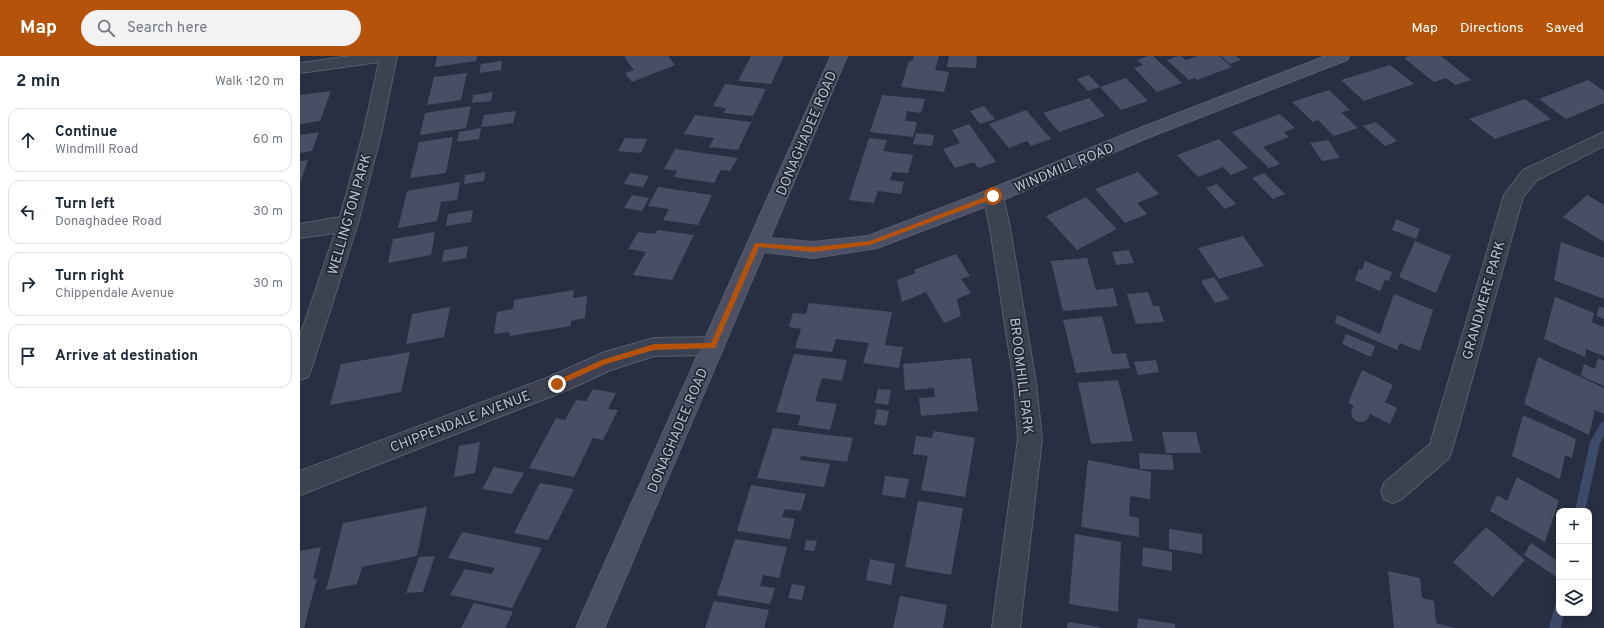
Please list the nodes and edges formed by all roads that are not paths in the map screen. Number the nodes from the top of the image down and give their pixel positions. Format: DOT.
graph roads {
  1 [pos="389,56"];
  2 [pos="839,56"];
  3 [pos="1341,56"];
  4 [pos="300,68"];
  5 [pos="1604,138"];
  6 [pos="993,196"];
  7 [pos="348,223"];
  8 [pos="300,231"];
  9 [pos="757,244"];
  10 [pos="713,346"];
  11 [pos="300,370"];
  12 [pos="300,483"];
  13 [pos="1393,490"];
  14 [pos="590,628"];
  15 [pos="1006,628"];
  1 -- 4 [label="street"];
  1 -- 7 [label="street, WELLINGTON PARK"];
  2 -- 9 [label="street, DONAGHADEE ROAD"];
  3 -- 6 [label="street, WINDMILL ROAD"];
  5 -- 13 [label="street, GRANDMERE PARK"];
  6 -- 9 [label="street, WINDMILL ROAD"];
  6 -- 15 [label="street, BROOMHILL PARK"];
  7 -- 8 [label="street"];
  7 -- 11 [label="street, WELLINGTON PARK"];
  9 -- 10 [label="street, DONAGHADEE ROAD"];
  10 -- 12 [label="street, CHIPPENDALE AVENUE"];
  10 -- 14 [label="street, DONAGHADEE ROAD"];
}
